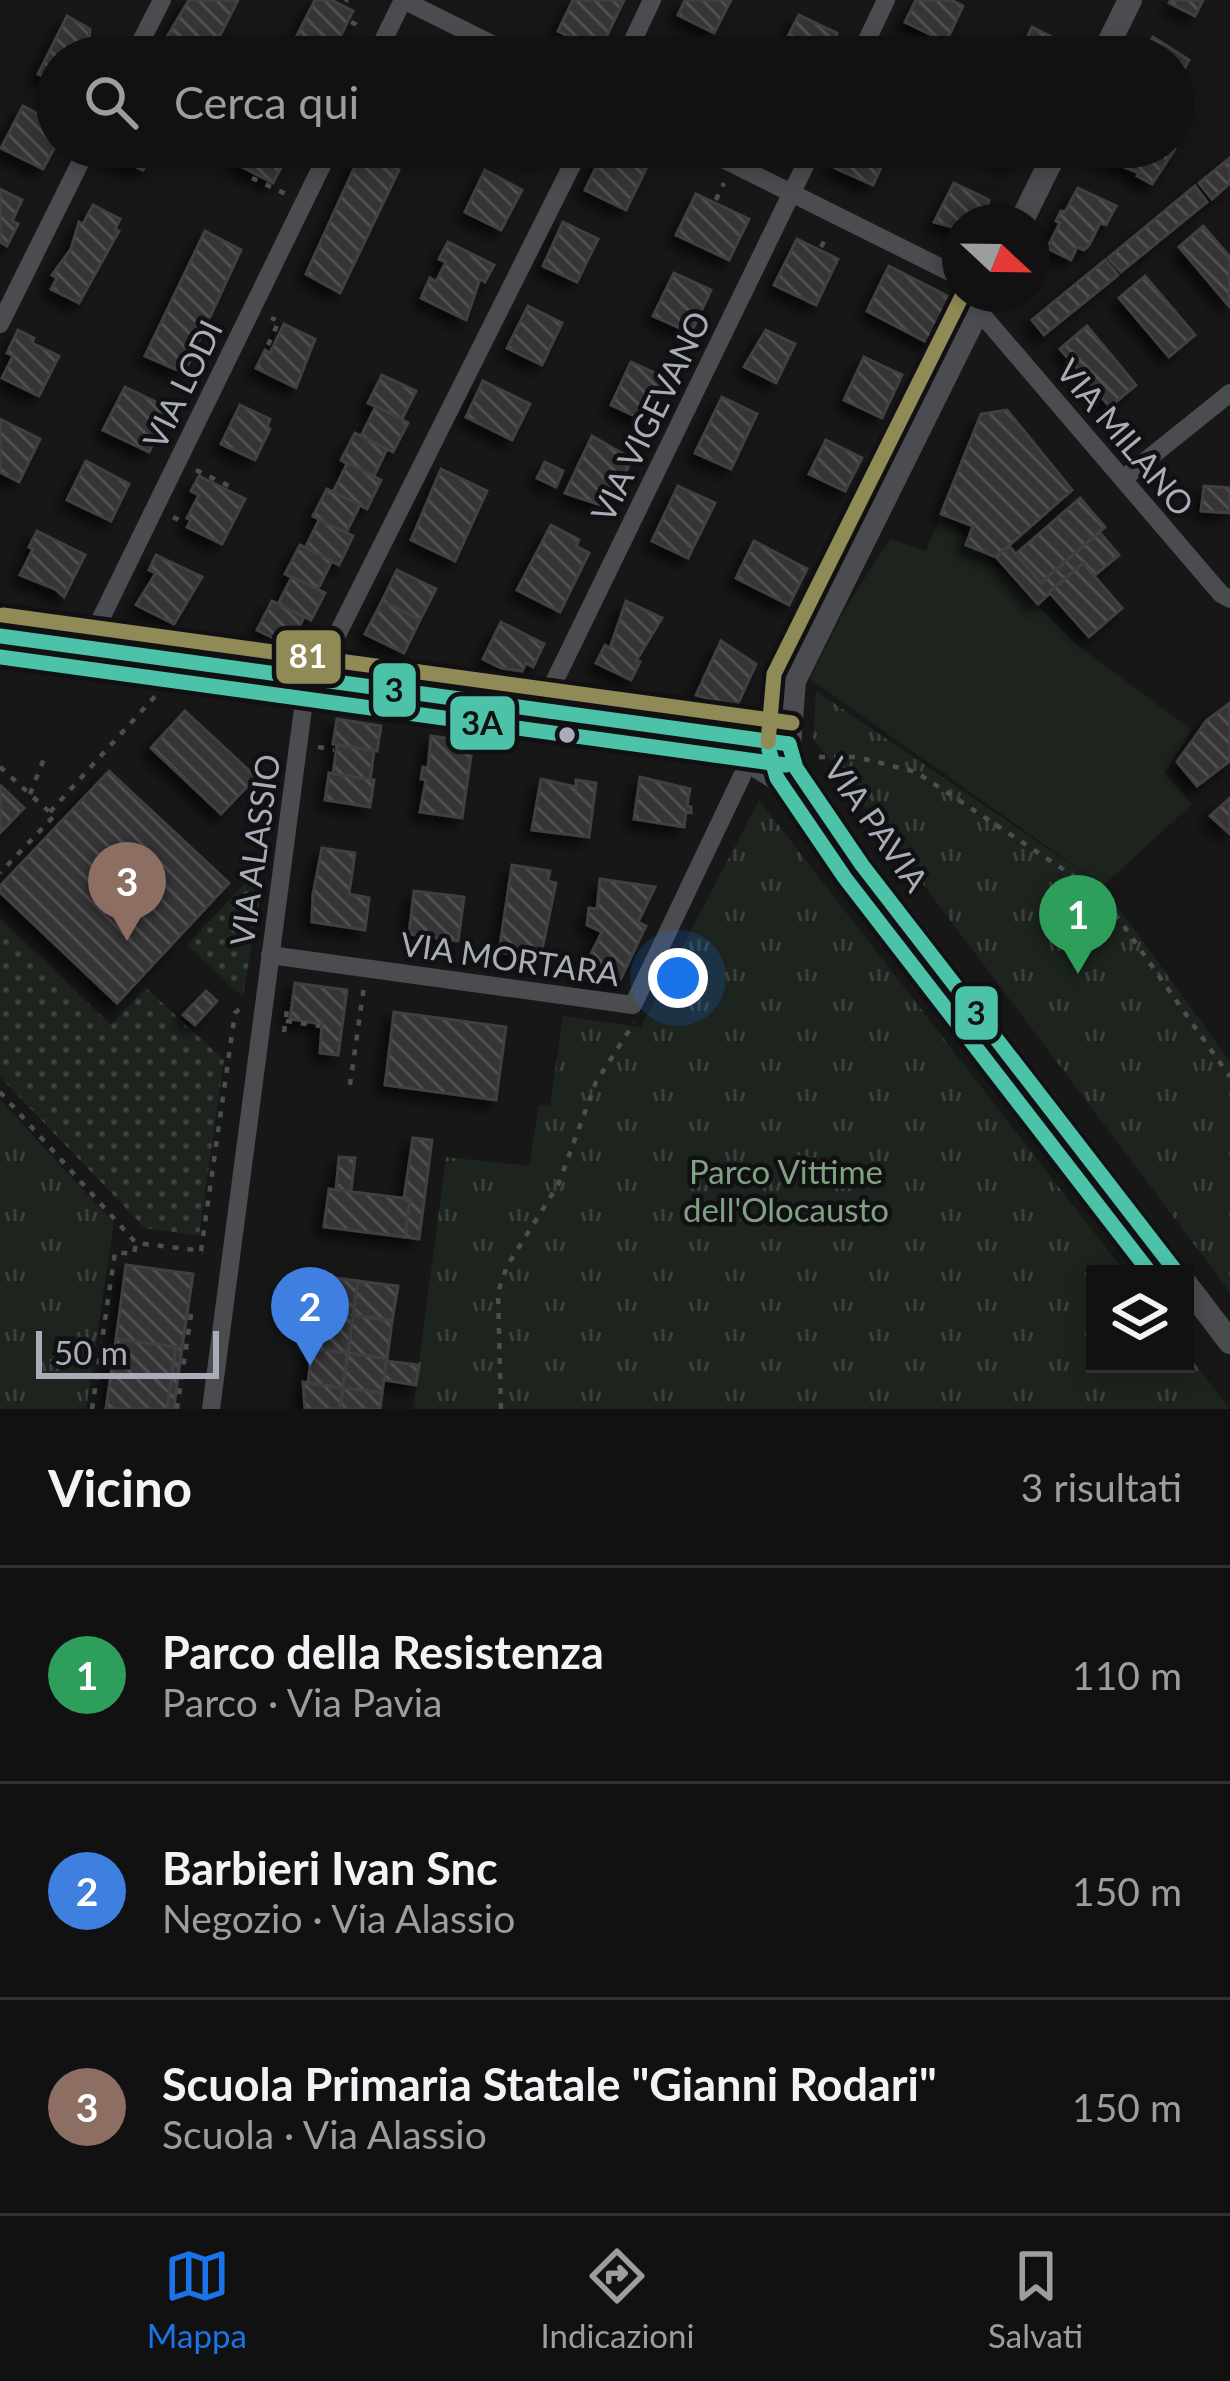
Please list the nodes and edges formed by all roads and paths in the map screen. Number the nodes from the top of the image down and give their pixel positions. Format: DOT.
graph roads {
  1 [pos="162,0"];
  2 [pos="403,0"];
  3 [pos="652,0"];
  4 [pos="886,0"];
  5 [pos="1130,0"];
  6 [pos="351,22"];
  7 [pos="369,30"];
  8 [pos="144,36"];
  9 [pos="385,36"];
  10 [pos="476,36"];
  11 [pos="635,36"];
  12 [pos="869,36"];
  13 [pos="1112,36"];
  14 [pos="78,168"];
  15 [pos="321,168"];
  16 [pos="570,168"];
  17 [pos="741,168"];
  18 [pos="804,168"];
  19 [pos="1048,168"];
  20 [pos="252,178"];
  21 [pos="727,178"];
  22 [pos="791,193"];
  23 [pos="288,195"];
  24 [pos="716,200"];
  25 [pos="1030,204"];
  26 [pos="830,229"];
  27 [pos="821,247"];
  28 [pos="942,268"];
  29 [pos="272,303"];
  30 [pos="977,312"];
  31 [pos="990,312"];
  32 [pos="0,324"];
  33 [pos="268,345"];
  34 [pos="1230,392"];
  35 [pos="191,467"];
  36 [pos="1123,479"];
  37 [pos="229,486"];
  38 [pos="185,523"];
  39 [pos="162,526"];
  40 [pos="1230,599"];
  41 [pos="0,636"];
  42 [pos="87,647"];
  43 [pos="307,678"];
  44 [pos="158,681"];
  45 [pos="540,711"];
  46 [pos="646,726"];
  47 [pos="313,746"];
  48 [pos="334,750"];
  49 [pos="45,756"];
  50 [pos="792,756"];
  51 [pos="0,767"];
  52 [pos="742,776"];
  53 [pos="29,794"];
  54 [pos="50,812"];
  55 [pos="862,865"];
  56 [pos="0,873"];
  57 [pos="270,955"];
  58 [pos="365,981"];
  59 [pos="289,994"];
  60 [pos="252,998"];
  61 [pos="286,1021"];
  62 [pos="636,1021"];
  63 [pos="320,1026"];
  64 [pos="284,1032"];
  65 [pos="1230,1077"];
  66 [pos="350,1085"];
  67 [pos="3,1095"];
  68 [pos="0,1106"];
  69 [pos="136,1243"];
  70 [pos="201,1251"];
  71 [pos="231,1255"];
  72 [pos="1171,1265"];
  73 [pos="1194,1295"];
  74 [pos="192,1308"];
  75 [pos="1230,1342"];
  76 [pos="98,1372"];
  77 [pos="110,1374"];
  78 [pos="171,1383"];
  79 [pos="181,1384"];
  80 [pos="92,1409"];
  81 [pos="177,1409"];
  82 [pos="211,1409"];
  83 [pos="501,1409"];
  1 -- 8 [label="street"];
  2 -- 9 [label="street"];
  2 -- 10 [label="street"];
  3 -- 11 [label="street"];
  4 -- 12 [label="street"];
  5 -- 13 [label="street"];
  6 -- 7 [label="path"];
  14 -- 32 [label="street"];
  15 -- 42 [label="street, VIA LODI"];
  16 -- 43 [label="street, VIA ALASSIO"];
  17 -- 22 [label="street"];
  18 -- 22 [label="street, VIA VIGEVANO"];
  19 -- 25 [label="street"];
  20 -- 23 [label="path"];
  21 -- 24 [label="path"];
  22 -- 28 [label="street"];
  22 -- 45 [label="street, VIA VIGEVANO"];
  26 -- 27 [label="path"];
  29 -- 33 [label="path"];
  30 -- 50 [label="street, VIA PAVIA"];
  31 -- 36 [label="street, VIA MILANO"];
  34 -- 36 [label="street"];
  35 -- 37 [label="path"];
  36 -- 40 [label="street, VIA MILANO"];
  38 -- 39 [label="path"];
  41 -- 42 [label="street"];
  42 -- 43 [label="street"];
  43 -- 45 [label="street"];
  43 -- 57 [label="street, VIA ALASSIO"];
  44 -- 54 [label="path"];
  45 -- 46 [label="street"];
  46 -- 50 [label="street"];
  46 -- 55 [label="street"];
  47 -- 48 [label="path"];
  49 -- 53 [label="path"];
  50 -- 55 [label="street, VIA PAVIA"];
  50 -- 65 [label="path"];
  51 -- 53 [label="path"];
  52 -- 57 [label="street, VIA MORTARA"];
  53 -- 54 [label="path"];
  54 -- 56 [label="path"];
  55 -- 72 [label="street, VIA PAVIA"];
  57 -- 71 [label="street, VIA ALASSIO"];
  58 -- 66 [label="path"];
  59 -- 61 [label="path"];
  60 -- 70 [label="path"];
  61 -- 63 [label="path"];
  61 -- 64 [label="path"];
  62 -- 83 [label="path"];
  67 -- 68 [label="path"];
  67 -- 69 [label="path"];
  69 -- 70 [label="path"];
  69 -- 76 [label="path"];
  70 -- 71 [label="path"];
  71 -- 82 [label="street, VIA ALASSIO"];
  73 -- 75 [label="street"];
  74 -- 79 [label="path"];
  76 -- 77 [label="path"];
  76 -- 80 [label="path"];
  78 -- 79 [label="path"];
  79 -- 81 [label="path"];
}
